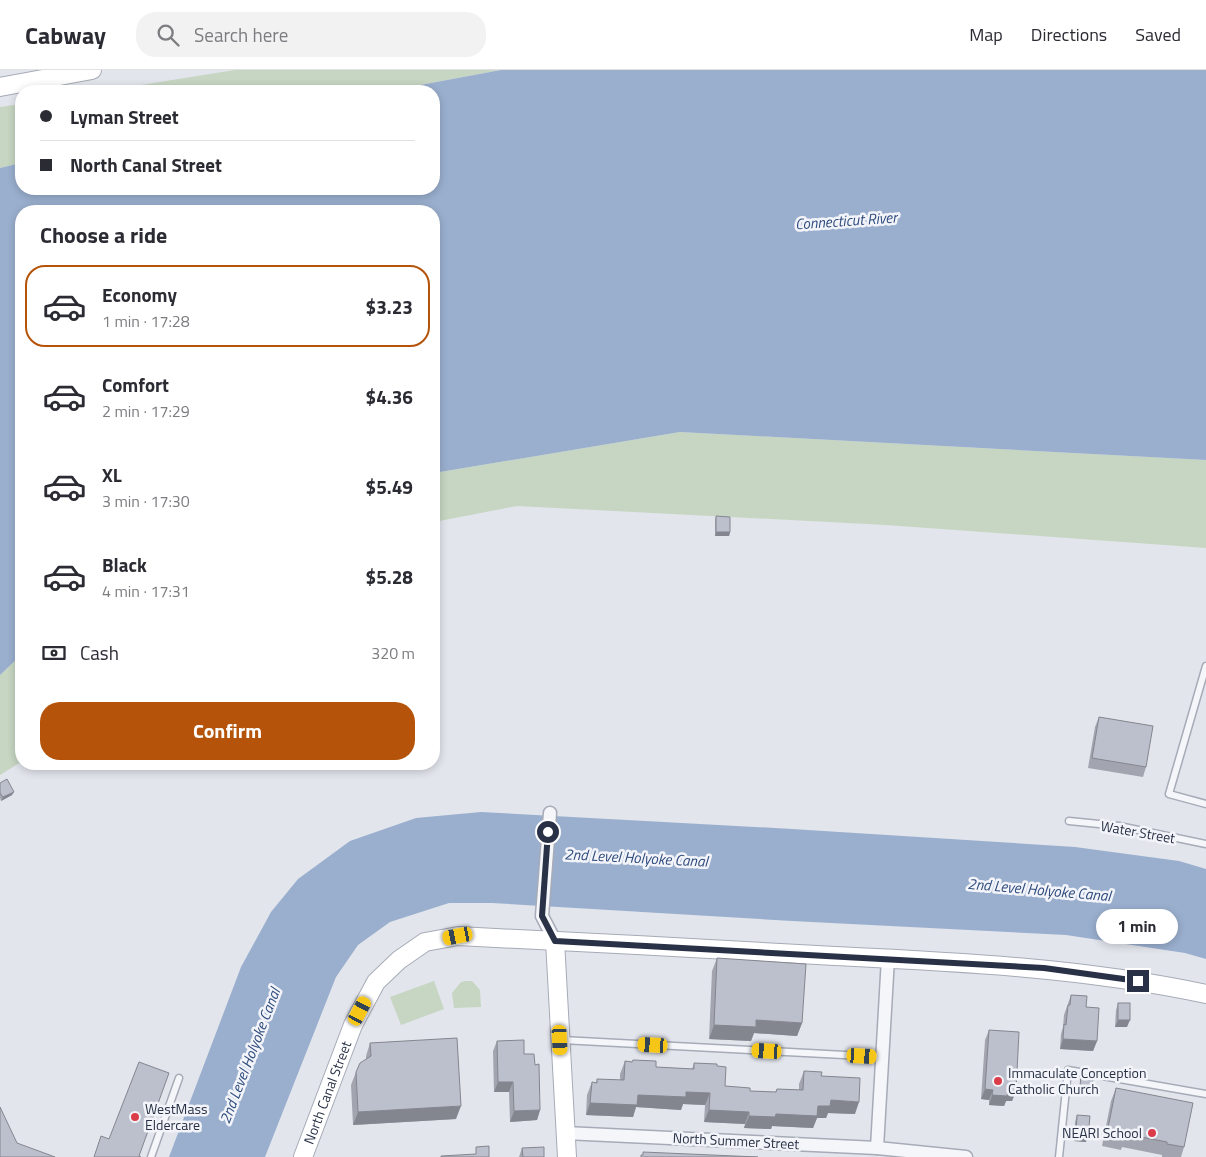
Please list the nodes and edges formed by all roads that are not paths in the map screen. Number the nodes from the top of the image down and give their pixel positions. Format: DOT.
graph roads {
  1 [pos="92,70"];
  2 [pos="0,86"];
  3 [pos="1206,666"];
  4 [pos="1206,804"];
  5 [pos="550,813"];
  6 [pos="1069,821"];
  7 [pos="1206,844"];
  8 [pos="555,941"];
  9 [pos="888,958"];
  10 [pos="1206,994"];
  11 [pos="560,1040"];
  12 [pos="882,1057"];
  13 [pos="179,1078"];
  14 [pos="1206,1094"];
  15 [pos="565,1132"];
  16 [pos="877,1148"];
  17 [pos="151,1157"];
  18 [pos="303,1157"];
  19 [pos="567,1157"];
  20 [pos="966,1157"];
  21 [pos="1059,1157"];
  1 -- 2 [label="street"];
  3 -- 4 [label="lane"];
  5 -- 8 [label="street"];
  6 -- 7 [label="lane, Water Street"];
  8 -- 9 [label="street, North Canal Street"];
  8 -- 11 [label="street"];
  8 -- 18 [label="street, North Canal Street"];
  9 -- 10 [label="street, North Canal Street"];
  9 -- 12 [label="street"];
  11 -- 12 [label="lane"];
  11 -- 15 [label="street"];
  12 -- 16 [label="street"];
  13 -- 17 [label="lane"];
  14 -- 21 [label="lane"];
  15 -- 16 [label="street, North Summer Street"];
  15 -- 19 [label="street"];
  16 -- 20 [label="street, North Summer Street"];
}
